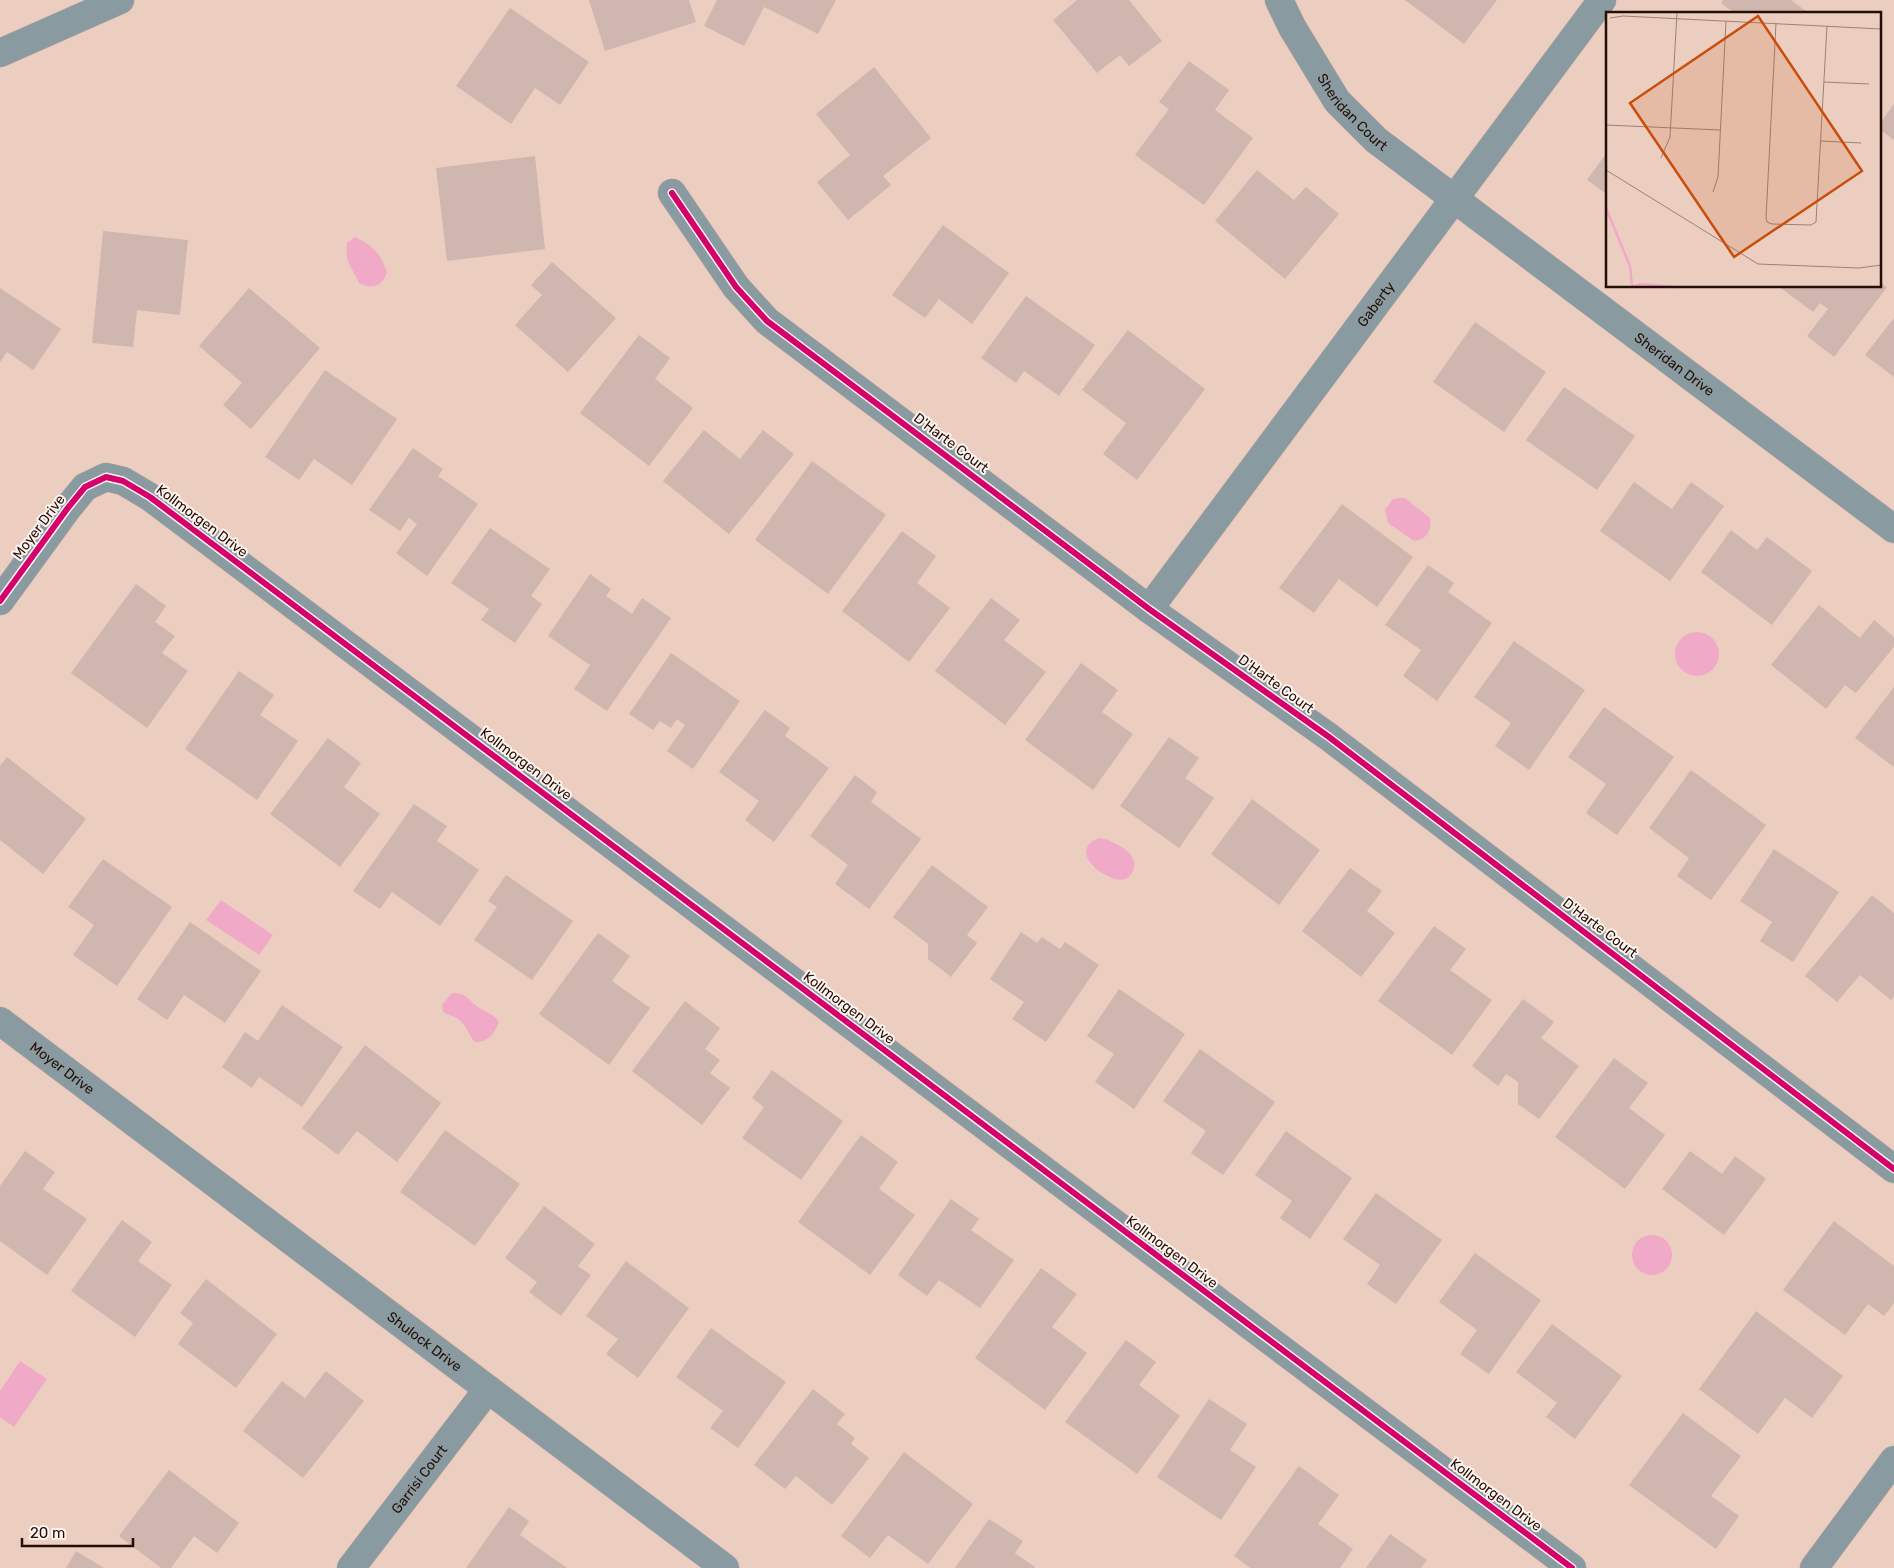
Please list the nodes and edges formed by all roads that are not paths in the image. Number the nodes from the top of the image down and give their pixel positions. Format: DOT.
graph roads {
  1 [pos="120,0"];
  2 [pos="1279,0"];
  3 [pos="1602,0"];
  4 [pos="0,53"];
  5 [pos="672,193"];
  6 [pos="1454,200"];
  7 [pos="106,477"];
  8 [pos="1894,529"];
  9 [pos="0,601"];
  10 [pos="1149,608"];
  11 [pos="0,1021"];
  12 [pos="124,1115"];
  13 [pos="1894,1168"];
  14 [pos="488,1389"];
  15 [pos="1894,1460"];
  16 [pos="351,1568"];
  17 [pos="725,1568"];
  18 [pos="1572,1568"];
  19 [pos="1814,1568"];
  1 -- 4 [label="street"];
  2 -- 6 [label="street, Sheridan Court"];
  3 -- 6 [label="street, Gaberty"];
  5 -- 10 [label="street, D'Harte Court"];
  6 -- 8 [label="street, Sheridan Drive"];
  6 -- 10 [label="street, Gaberty"];
  7 -- 9 [label="street, Moyer Drive"];
  7 -- 18 [label="street, Kollmorgen Drive"];
  10 -- 13 [label="street, D'Harte Court"];
  11 -- 12 [label="street, Moyer Drive"];
  12 -- 14 [label="street, Shulock Drive"];
  14 -- 16 [label="street, Garrisi Court"];
  14 -- 17 [label="street, Shulock Drive"];
  15 -- 19 [label="street"];
}
